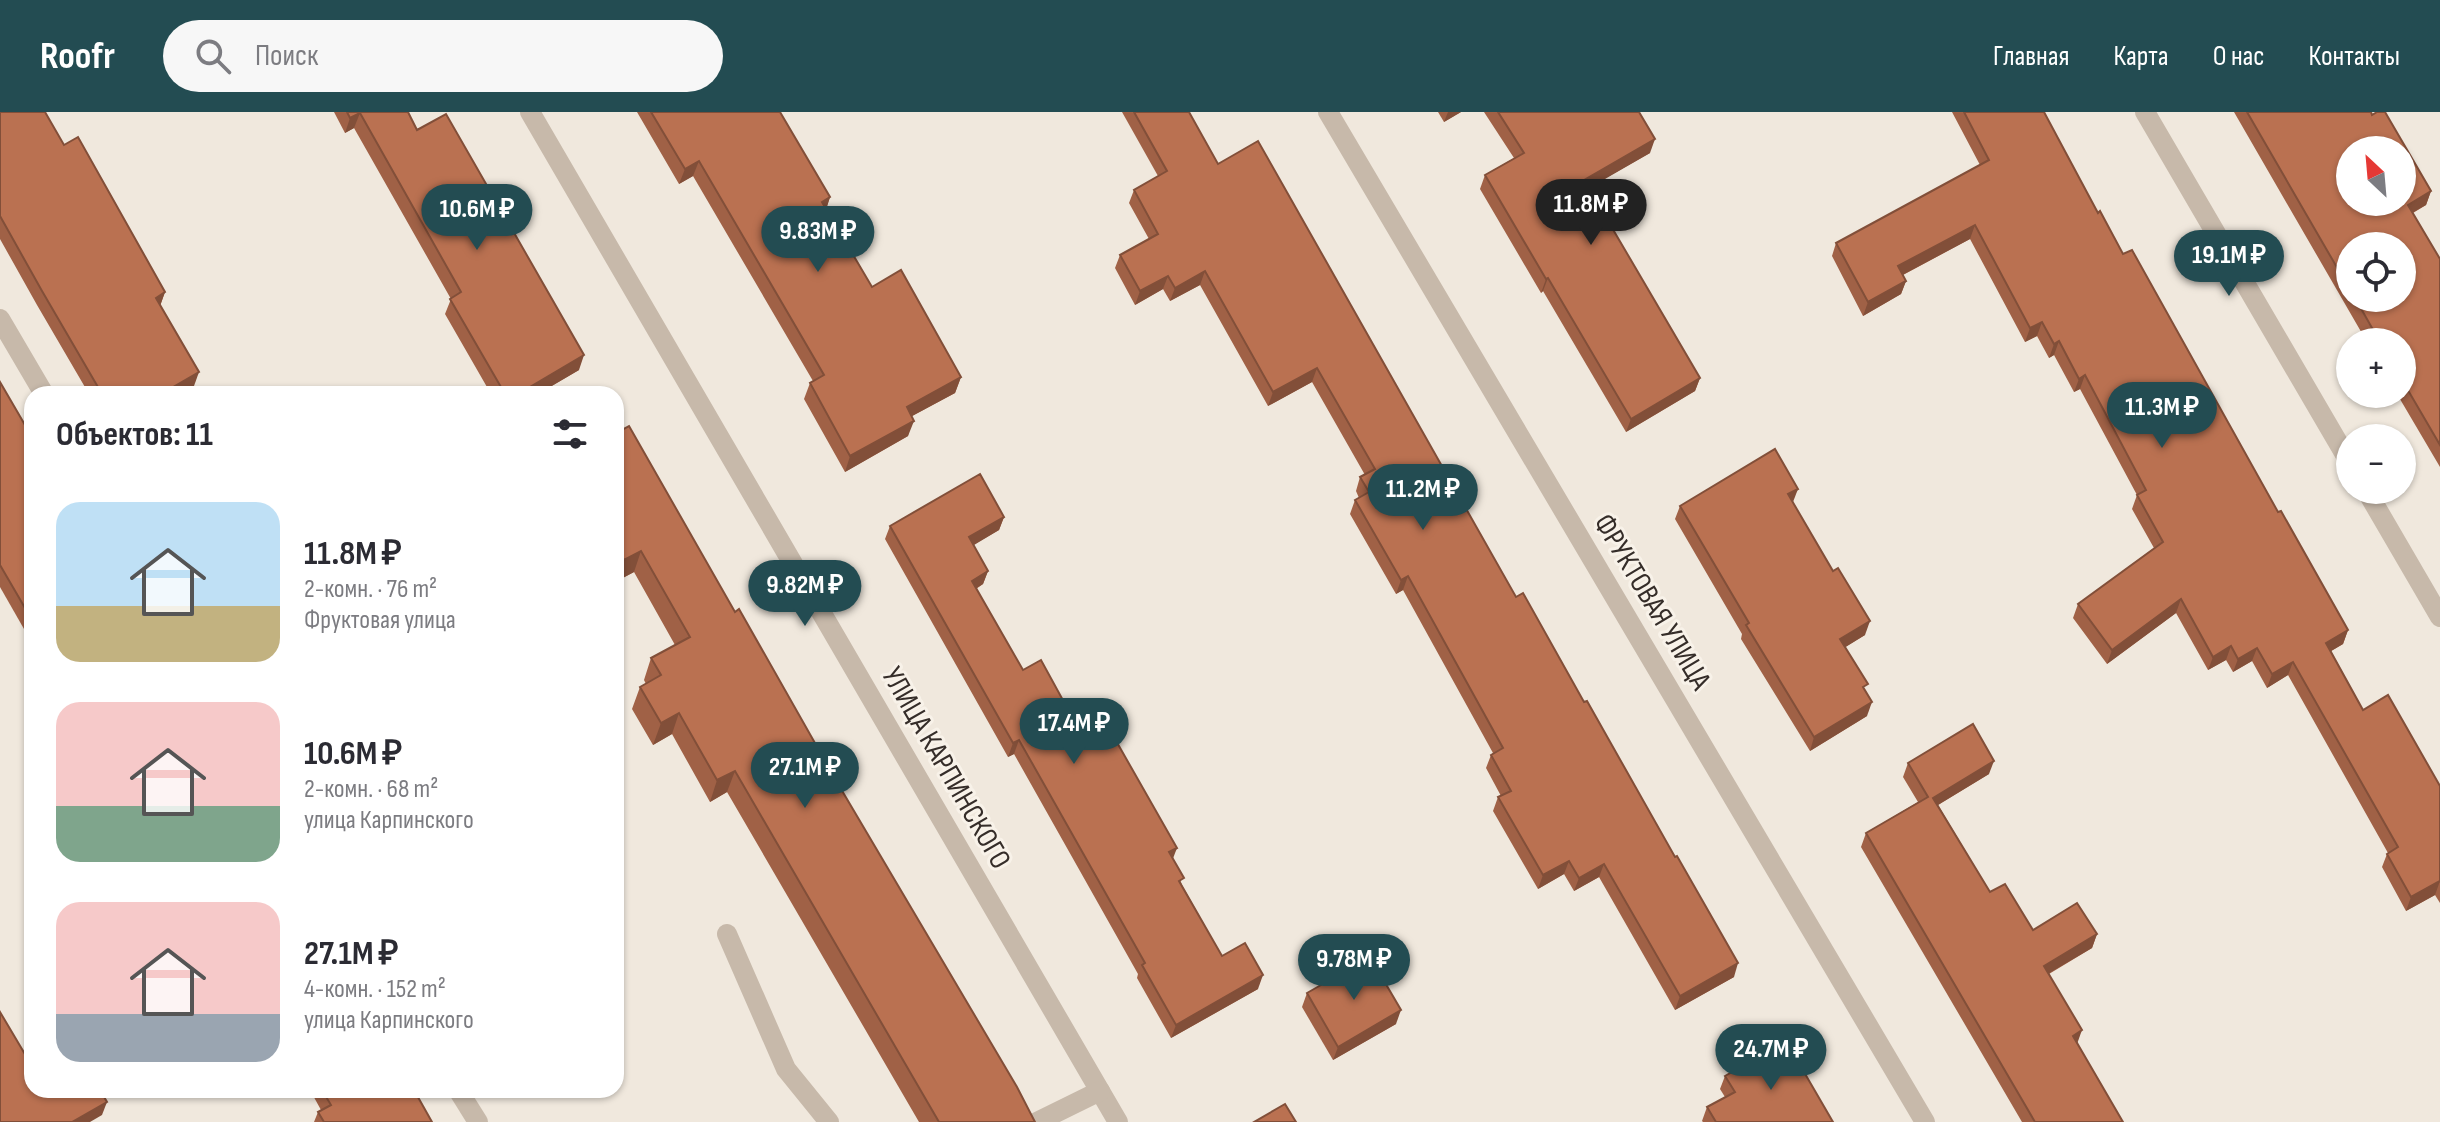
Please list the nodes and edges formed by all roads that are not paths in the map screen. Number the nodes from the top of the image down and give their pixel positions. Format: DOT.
graph roads {
  1 [pos="530,112"];
  2 [pos="1328,112"];
  3 [pos="2145,112"];
  4 [pos="0,319"];
  5 [pos="39,386"];
  6 [pos="2336,439"];
  7 [pos="2374,504"];
  8 [pos="2440,617"];
  9 [pos="727,934"];
  10 [pos="1100,1091"];
  11 [pos="463,1098"];
  12 [pos="478,1122"];
  13 [pos="829,1122"];
  14 [pos="1037,1122"];
  15 [pos="1118,1122"];
  16 [pos="1925,1122"];
  1 -- 10 [label="street, УЛИЦА КАРПИНСКОГО"];
  2 -- 16 [label="street, ФРУКТОВАЯ УЛИЦА"];
  3 -- 6 [label="street"];
  4 -- 5 [label="street"];
  7 -- 8 [label="street"];
  9 -- 13 [label="street"];
  10 -- 14 [label="street"];
  10 -- 15 [label="street, УЛИЦА КАРПИНСКОГО"];
  11 -- 12 [label="street"];
}
